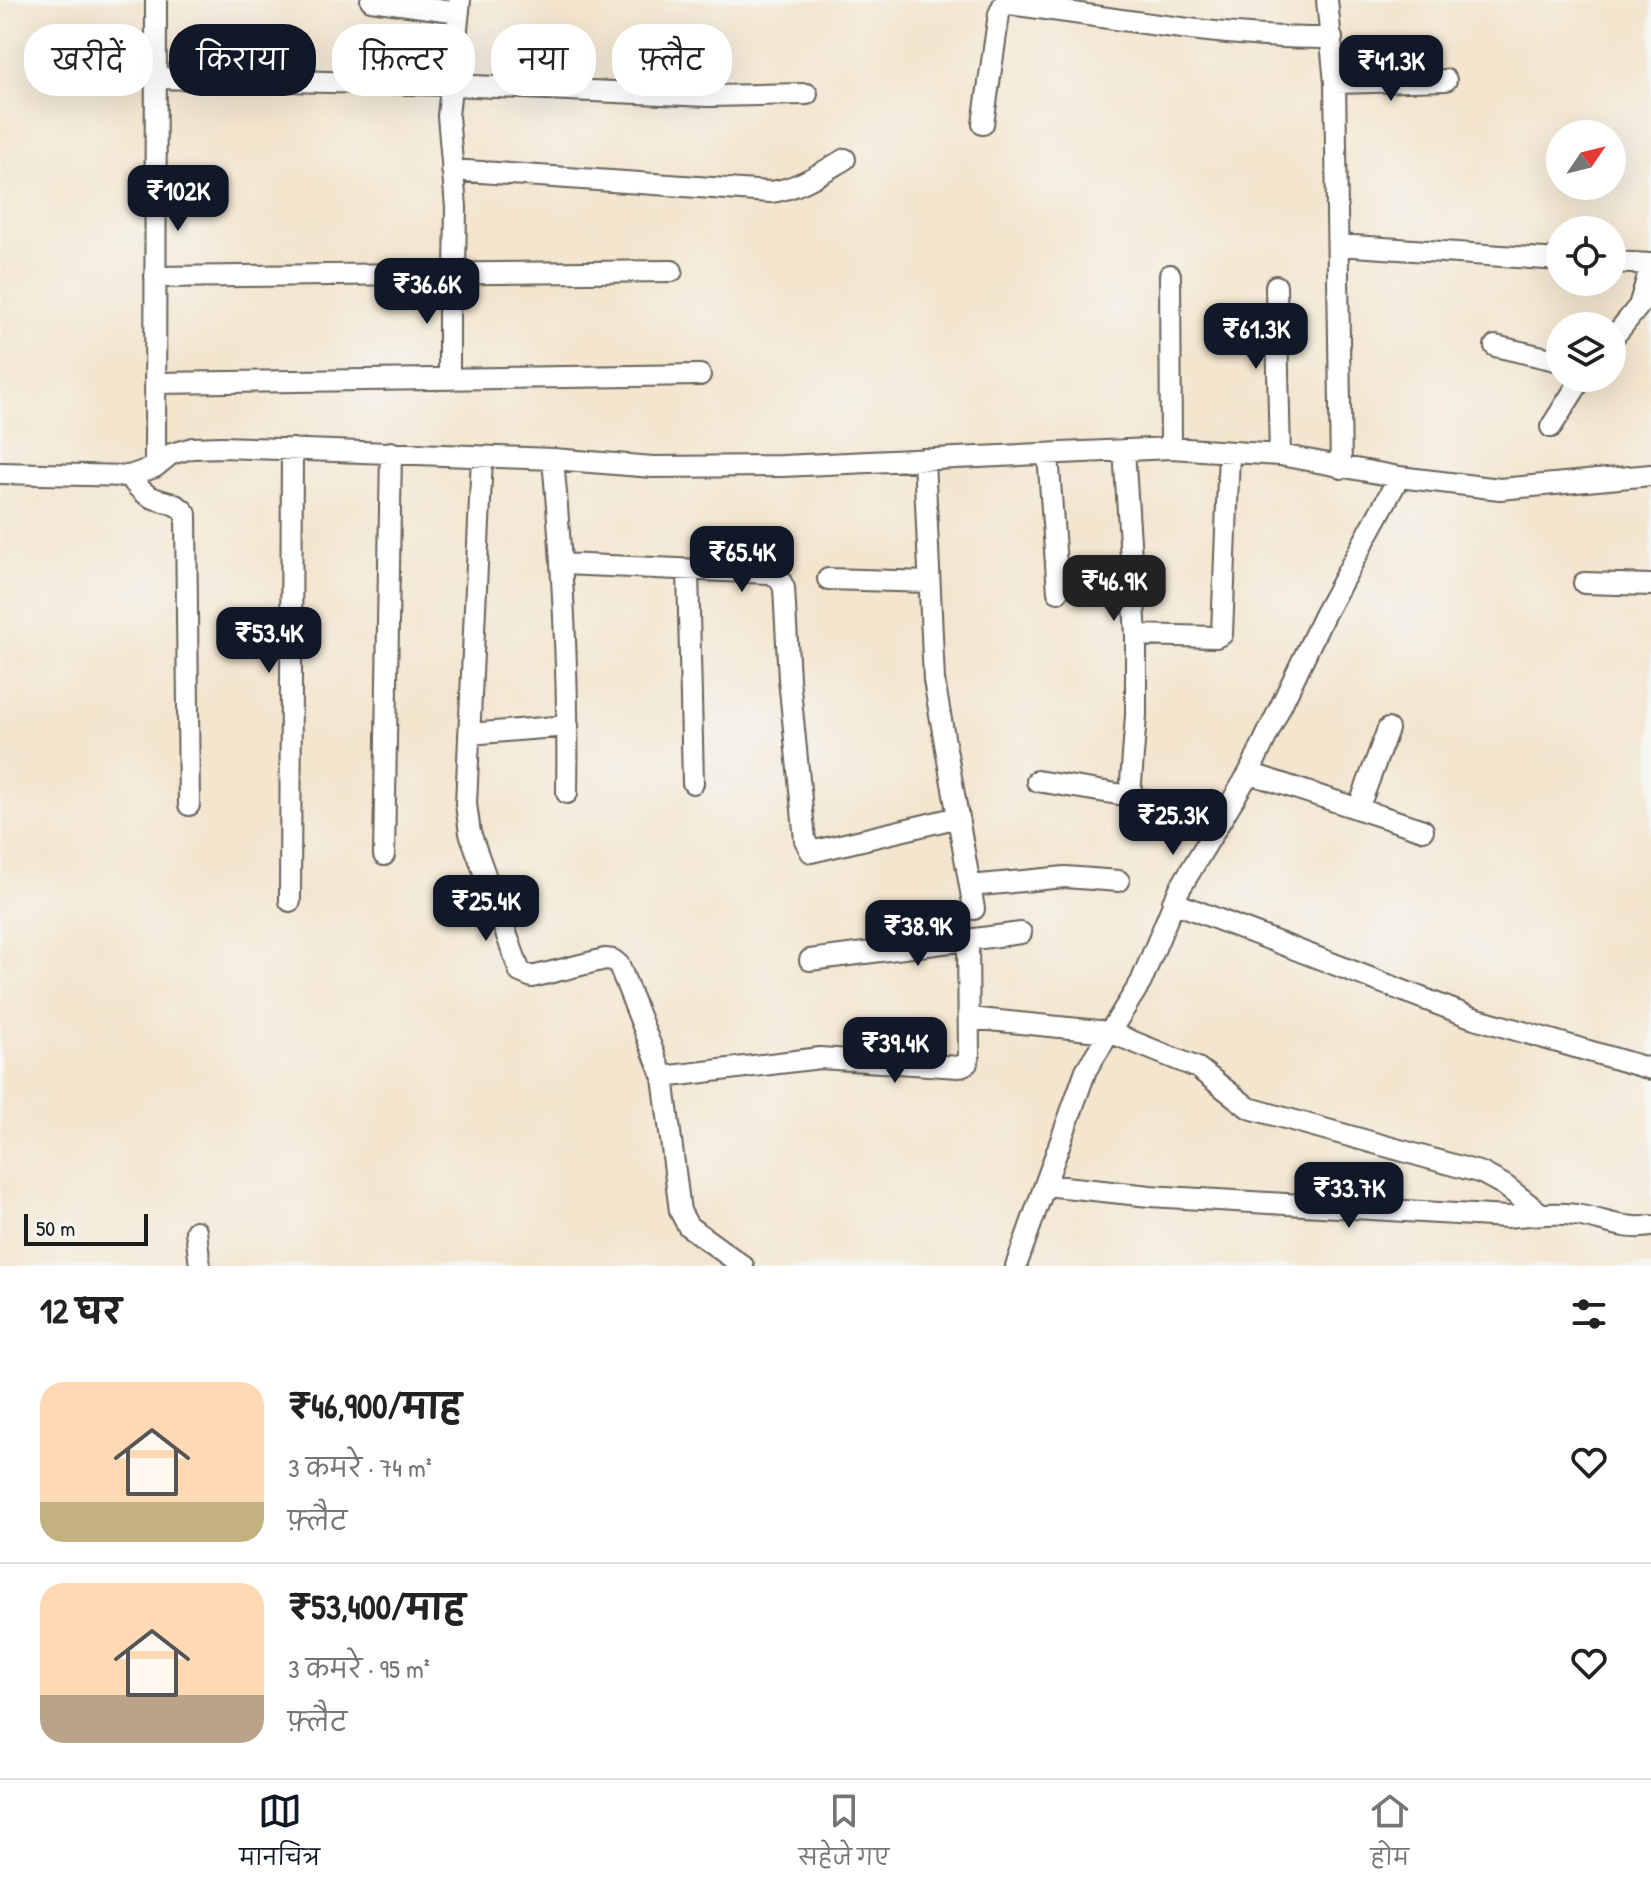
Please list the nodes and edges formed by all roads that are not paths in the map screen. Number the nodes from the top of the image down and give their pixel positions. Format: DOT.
graph roads {
  1 [pos="156,0"];
  2 [pos="371,0"];
  3 [pos="1327,0"];
  4 [pos="459,6"];
  5 [pos="1332,38"];
  6 [pos="156,78"];
  7 [pos="1446,80"];
  8 [pos="332,82"];
  9 [pos="1335,83"];
  10 [pos="475,86"];
  11 [pos="807,94"];
  12 [pos="450,96"];
  13 [pos="983,124"];
  14 [pos="845,159"];
  15 [pos="452,170"];
  16 [pos="1339,245"];
  17 [pos="1546,259"];
  18 [pos="1626,263"];
  19 [pos="1651,265"];
  20 [pos="672,271"];
  21 [pos="452,274"];
  22 [pos="1170,275"];
  23 [pos="155,277"];
  24 [pos="1276,286"];
  25 [pos="1626,322"];
  26 [pos="1495,346"];
  27 [pos="1546,358"];
  28 [pos="700,375"];
  29 [pos="449,377"];
  30 [pos="155,383"];
  31 [pos="1573,392"];
  32 [pos="1551,427"];
  33 [pos="1171,448"];
  34 [pos="292,449"];
  35 [pos="1124,450"];
  36 [pos="391,452"];
  37 [pos="1229,453"];
  38 [pos="1048,454"];
  39 [pos="1280,455"];
  40 [pos="482,457"];
  41 [pos="553,459"];
  42 [pos="924,459"];
  43 [pos="155,467"];
  44 [pos="1341,468"];
  45 [pos="0,473"];
  46 [pos="1651,475"];
  47 [pos="129,476"];
  48 [pos="1399,477"];
  49 [pos="563,564"];
  50 [pos="688,570"];
  51 [pos="828,579"];
  52 [pos="929,582"];
  53 [pos="1584,583"];
  54 [pos="1651,585"];
  55 [pos="1058,592"];
  56 [pos="1136,635"];
  57 [pos="568,726"];
  58 [pos="1388,729"];
  59 [pos="469,734"];
  60 [pos="1249,773"];
  61 [pos="1037,781"];
  62 [pos="693,783"];
  63 [pos="567,793"];
  64 [pos="1130,796"];
  65 [pos="189,805"];
  66 [pos="1358,809"];
  67 [pos="959,817"];
  68 [pos="1219,822"];
  69 [pos="1423,830"];
  70 [pos="384,855"];
  71 [pos="1119,881"];
  72 [pos="970,886"];
  73 [pos="290,901"];
  74 [pos="1173,902"];
  75 [pos="974,909"];
  76 [pos="1021,933"];
  77 [pos="968,940"];
  78 [pos="810,960"];
  79 [pos="969,1018"];
  80 [pos="1109,1032"];
  81 [pos="1651,1069"];
  82 [pos="663,1077"];
  83 [pos="1045,1185"];
  84 [pos="1540,1213"];
  85 [pos="1651,1226"];
  86 [pos="196,1231"];
  87 [pos="200,1266"];
  88 [pos="743,1266"];
  89 [pos="1016,1266"];
  1 -- 6 [label="street"];
  2 -- 4 [label="street"];
  3 -- 5 [label="street"];
  5 -- 9 [label="street"];
  5 -- 13 [label="street"];
  6 -- 8 [label="street"];
  6 -- 23 [label="street"];
  7 -- 9 [label="street"];
  9 -- 16 [label="street"];
  10 -- 11 [label="street"];
  12 -- 15 [label="street"];
  14 -- 15 [label="street"];
  15 -- 21 [label="street"];
  16 -- 17 [label="street"];
  16 -- 44 [label="street"];
  18 -- 19 [label="street"];
  19 -- 25 [label="street"];
  20 -- 21 [label="street"];
  21 -- 23 [label="street"];
  21 -- 29 [label="street"];
  22 -- 33 [label="street"];
  23 -- 30 [label="street"];
  24 -- 39 [label="street"];
  26 -- 27 [label="street"];
  28 -- 29 [label="street"];
  29 -- 30 [label="street"];
  30 -- 43 [label="street"];
  31 -- 32 [label="street"];
  33 -- 35 [label="street"];
  33 -- 37 [label="street"];
  34 -- 36 [label="street"];
  34 -- 43 [label="street"];
  34 -- 73 [label="street"];
  35 -- 38 [label="street"];
  35 -- 56 [label="street"];
  36 -- 40 [label="street"];
  36 -- 70 [label="street"];
  37 -- 39 [label="street"];
  37 -- 56 [label="street"];
  38 -- 42 [label="street"];
  38 -- 55 [label="street"];
  39 -- 44 [label="street"];
  40 -- 41 [label="street"];
  40 -- 59 [label="street"];
  41 -- 42 [label="street"];
  41 -- 49 [label="street"];
  42 -- 52 [label="street"];
  43 -- 47 [label="street"];
  44 -- 48 [label="street"];
  45 -- 47 [label="street"];
  46 -- 48 [label="street"];
  47 -- 65 [label="street"];
  48 -- 60 [label="street"];
  49 -- 50 [label="street"];
  49 -- 57 [label="street"];
  50 -- 62 [label="street"];
  50 -- 67 [label="street"];
  51 -- 52 [label="street"];
  52 -- 67 [label="street"];
  53 -- 54 [label="street"];
  56 -- 64 [label="street"];
  57 -- 59 [label="street"];
  57 -- 63 [label="street"];
  58 -- 66 [label="street"];
  59 -- 82 [label="street"];
  60 -- 66 [label="street"];
  60 -- 68 [label="street"];
  61 -- 64 [label="street"];
  64 -- 68 [label="street"];
  66 -- 69 [label="street"];
  67 -- 72 [label="street"];
  68 -- 74 [label="street"];
  71 -- 72 [label="street"];
  72 -- 75 [label="street"];
  74 -- 80 [label="street"];
  74 -- 81 [label="street"];
  76 -- 77 [label="street"];
  77 -- 78 [label="street"];
  77 -- 79 [label="street"];
  79 -- 80 [label="street"];
  79 -- 82 [label="street"];
  80 -- 83 [label="street"];
  80 -- 84 [label="street"];
  82 -- 88 [label="street"];
  83 -- 84 [label="street"];
  83 -- 89 [label="street"];
  84 -- 85 [label="street"];
  86 -- 87 [label="street"];
}
